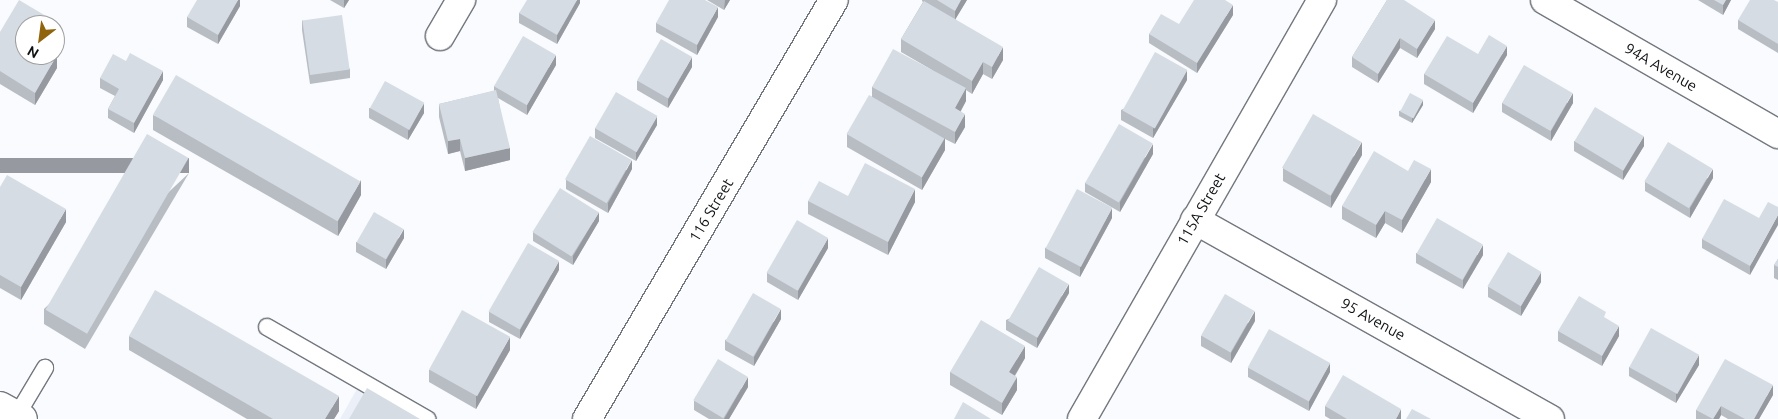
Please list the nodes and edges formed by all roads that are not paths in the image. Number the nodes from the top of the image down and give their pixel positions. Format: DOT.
graph roads {
  1 [pos="461,0"];
  2 [pos="834,0"];
  3 [pos="1322,0"];
  4 [pos="1545,0"];
  5 [pos="440,36"];
  6 [pos="1778,134"];
  7 [pos="1195,220"];
  8 [pos="267,327"];
  9 [pos="45,368"];
  10 [pos="13,413"];
  11 [pos="428,419"];
  12 [pos="587,419"];
  13 [pos="1082,419"];
  14 [pos="1550,419"];
  1 -- 5 [label="street"];
  2 -- 12 [label="street, 116 Street"];
  3 -- 7 [label="street, 115A Street"];
  4 -- 6 [label="street, 94A Avenue"];
  7 -- 13 [label="street, 115A Street"];
  7 -- 14 [label="street, 95 Avenue"];
  8 -- 11 [label="lane"];
  9 -- 10 [label="lane"];
}
